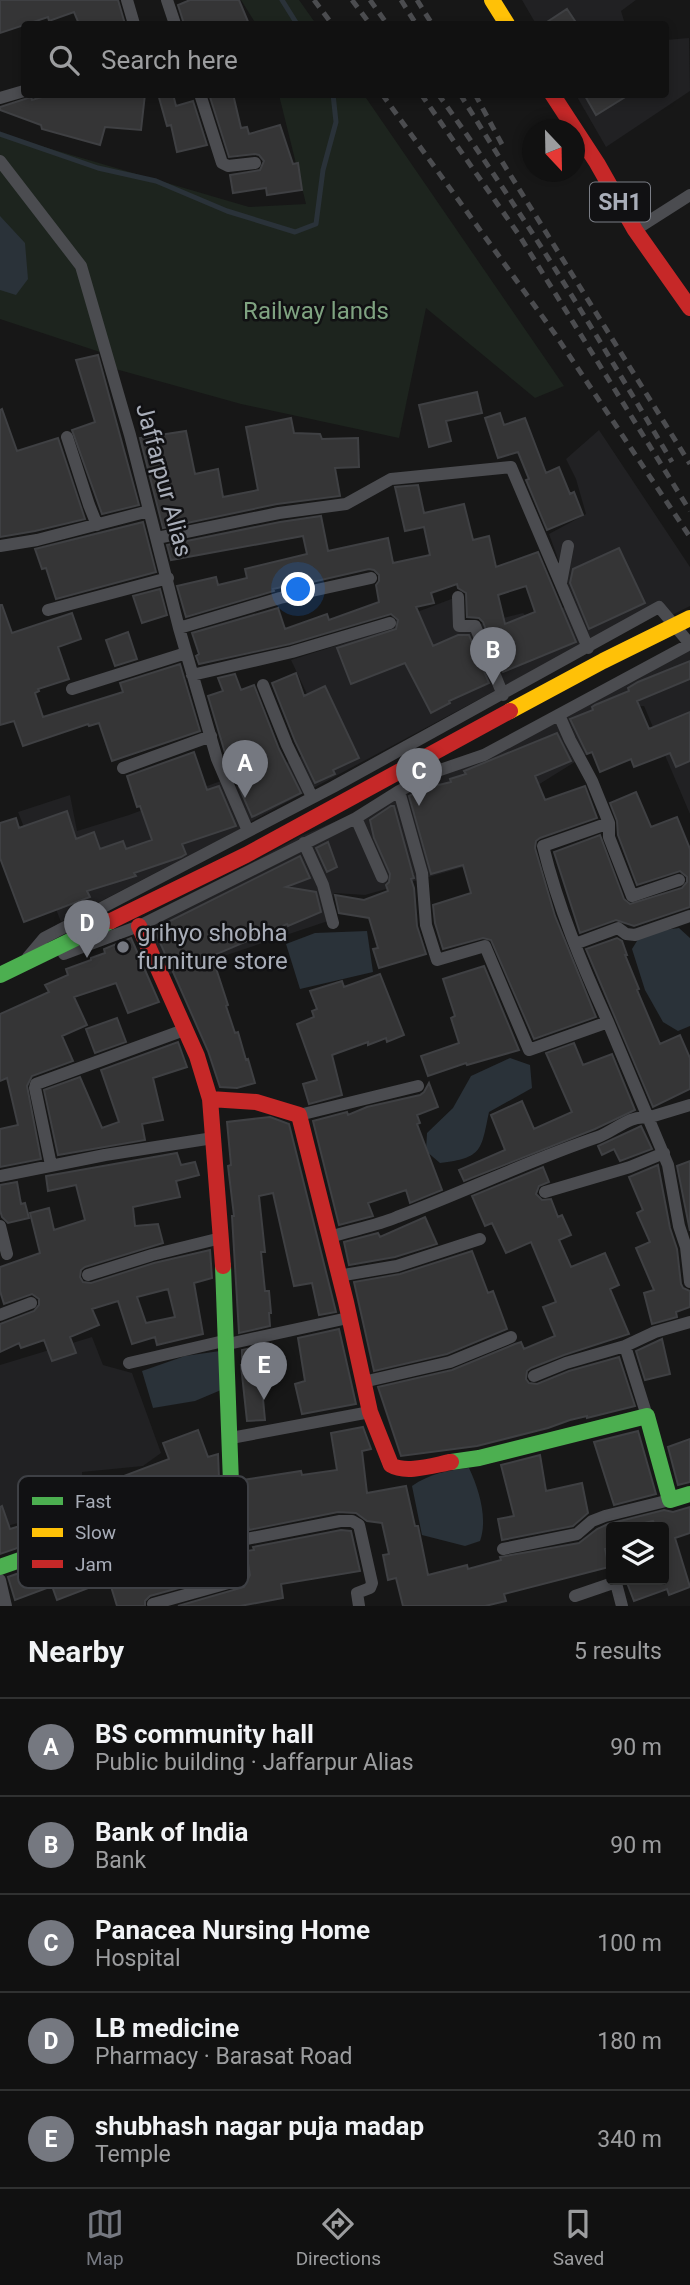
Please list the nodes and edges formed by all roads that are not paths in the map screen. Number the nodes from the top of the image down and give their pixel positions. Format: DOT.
graph roads {
  1 [pos="127,0"];
  2 [pos="167,0"];
  3 [pos="492,0"];
  4 [pos="133,21"];
  5 [pos="174,21"];
  6 [pos="505,21"];
  7 [pos="21,92"];
  8 [pos="0,98"];
  9 [pos="201,98"];
  10 [pos="555,98"];
  11 [pos="0,161"];
  12 [pos="255,163"];
  13 [pos="690,195"];
  14 [pos="635,230"];
  15 [pos="690,308"];
  16 [pos="67,437"];
  17 [pos="149,511"];
  18 [pos="97,524"];
  19 [pos="157,538"];
  20 [pos="0,546"];
  21 [pos="568,546"];
  22 [pos="168,578"];
  23 [pos="371,578"];
  24 [pos="561,583"];
  25 [pos="458,597"];
  26 [pos="48,610"];
  27 [pos="690,618"];
  28 [pos="390,623"];
  29 [pos="179,628"];
  30 [pos="690,644"];
  31 [pos="588,648"];
  32 [pos="186,653"];
  33 [pos="192,675"];
  34 [pos="263,685"];
  35 [pos="72,690"];
  36 [pos="503,695"];
  37 [pos="559,715"];
  38 [pos="211,736"];
  39 [pos="123,768"];
  40 [pos="399,791"];
  41 [pos="312,797"];
  42 [pos="356,818"];
  43 [pos="609,823"];
  44 [pos="248,831"];
  45 [pos="304,843"];
  46 [pos="382,877"];
  47 [pos="679,880"];
  48 [pos="690,916"];
  49 [pos="333,923"];
  50 [pos="139,926"];
  51 [pos="575,944"];
  52 [pos="23,963"];
  53 [pos="0,975"];
  54 [pos="608,1022"];
  55 [pos="184,1030"];
  56 [pos="418,1086"];
  57 [pos="211,1099"];
  58 [pos="690,1104"];
  59 [pos="299,1115"];
  60 [pos="647,1118"];
  61 [pos="213,1138"];
  62 [pos="664,1153"];
  63 [pos="51,1165"];
  64 [pos="0,1176"];
  65 [pos="545,1192"];
  66 [pos="0,1226"];
  67 [pos="330,1237"];
  68 [pos="221,1238"];
  69 [pos="480,1239"];
  70 [pos="8,1254"];
  71 [pos="88,1275"];
  72 [pos="338,1276"];
  73 [pos="690,1282"];
  74 [pos="32,1303"];
  75 [pos="0,1315"];
  76 [pos="348,1318"];
  77 [pos="690,1322"];
  78 [pos="511,1337"];
  79 [pos="228,1342"];
  80 [pos="625,1346"];
  81 [pos="129,1363"];
  82 [pos="534,1376"];
  83 [pos="363,1382"];
  84 [pos="370,1412"];
  85 [pos="647,1416"];
  86 [pos="231,1438"];
  87 [pos="232,1476"];
  88 [pos="690,1494"];
  89 [pos="670,1500"];
  90 [pos="248,1539"];
  91 [pos="503,1549"];
  92 [pos="18,1561"];
  93 [pos="0,1567"];
  94 [pos="0,1580"];
  95 [pos="210,1588"];
  96 [pos="575,1595"];
  97 [pos="153,1604"];
  98 [pos="6,1606"];
  99 [pos="359,1606"];
  100 [pos="622,1606"];
  1 -- 4 [label="street"];
  2 -- 5 [label="street"];
  3 -- 6 [label="street"];
  7 -- 8 [label="street"];
  9 -- 12 [label="street"];
  10 -- 14 [label="street, SH1"];
  11 -- 17 [label="street, Jaffarpur Alias"];
  13 -- 14 [label="street"];
  14 -- 15 [label="street, SH1"];
  16 -- 18 [label="street"];
  17 -- 18 [label="street"];
  17 -- 19 [label="street, Jaffarpur Alias"];
  18 -- 20 [label="street"];
  19 -- 22 [label="street, Jaffarpur Alias"];
  19 -- 24 [label="street"];
  21 -- 24 [label="street"];
  22 -- 26 [label="street"];
  22 -- 29 [label="street, Jaffarpur Alias"];
  23 -- 29 [label="street"];
  24 -- 31 [label="street"];
  25 -- 36 [label="street"];
  27 -- 52 [label="street, bridge"];
  28 -- 33 [label="street"];
  29 -- 32 [label="street, Jaffarpur Alias"];
  30 -- 31 [label="street"];
  30 -- 37 [label="street"];
  31 -- 36 [label="street"];
  32 -- 33 [label="street, Jaffarpur Alias"];
  32 -- 35 [label="street"];
  33 -- 38 [label="street, Jaffarpur Alias"];
  34 -- 41 [label="street"];
  36 -- 41 [label="street"];
  37 -- 40 [label="street"];
  37 -- 43 [label="street"];
  38 -- 39 [label="street"];
  38 -- 44 [label="street, Jaffarpur Alias"];
  40 -- 42 [label="street"];
  40 -- 54 [label="street"];
  41 -- 44 [label="street"];
  42 -- 45 [label="street"];
  42 -- 46 [label="street"];
  43 -- 47 [label="street"];
  43 -- 51 [label="street"];
  44 -- 52 [label="street"];
  45 -- 49 [label="street"];
  45 -- 50 [label="street"];
  48 -- 51 [label="street"];
  50 -- 52 [label="street"];
  50 -- 55 [label="street"];
  51 -- 54 [label="street"];
  52 -- 53 [label="street"];
  54 -- 60 [label="street"];
  55 -- 57 [label="street"];
  55 -- 63 [label="street"];
  56 -- 59 [label="street"];
  57 -- 59 [label="street"];
  57 -- 61 [label="street"];
  58 -- 60 [label="street"];
  59 -- 67 [label="street"];
  60 -- 62 [label="street"];
  60 -- 67 [label="street"];
  61 -- 63 [label="street"];
  61 -- 68 [label="street"];
  62 -- 65 [label="street"];
  62 -- 73 [label="street"];
  63 -- 64 [label="street"];
  66 -- 70 [label="street"];
  67 -- 72 [label="street"];
  68 -- 71 [label="street"];
  68 -- 79 [label="street"];
  69 -- 72 [label="street"];
  72 -- 76 [label="street"];
  74 -- 75 [label="street"];
  76 -- 79 [label="street"];
  76 -- 83 [label="street"];
  77 -- 80 [label="street"];
  78 -- 83 [label="street"];
  79 -- 81 [label="street"];
  79 -- 86 [label="street"];
  80 -- 82 [label="street"];
  80 -- 85 [label="street"];
  83 -- 84 [label="street"];
  84 -- 85 [label="street"];
  84 -- 86 [label="street"];
  85 -- 89 [label="street"];
  86 -- 87 [label="street"];
  88 -- 89 [label="street"];
  89 -- 91 [label="street"];
  90 -- 99 [label="street"];
  92 -- 93 [label="street"];
  94 -- 98 [label="street"];
  95 -- 97 [label="street"];
  96 -- 100 [label="street"];
}
